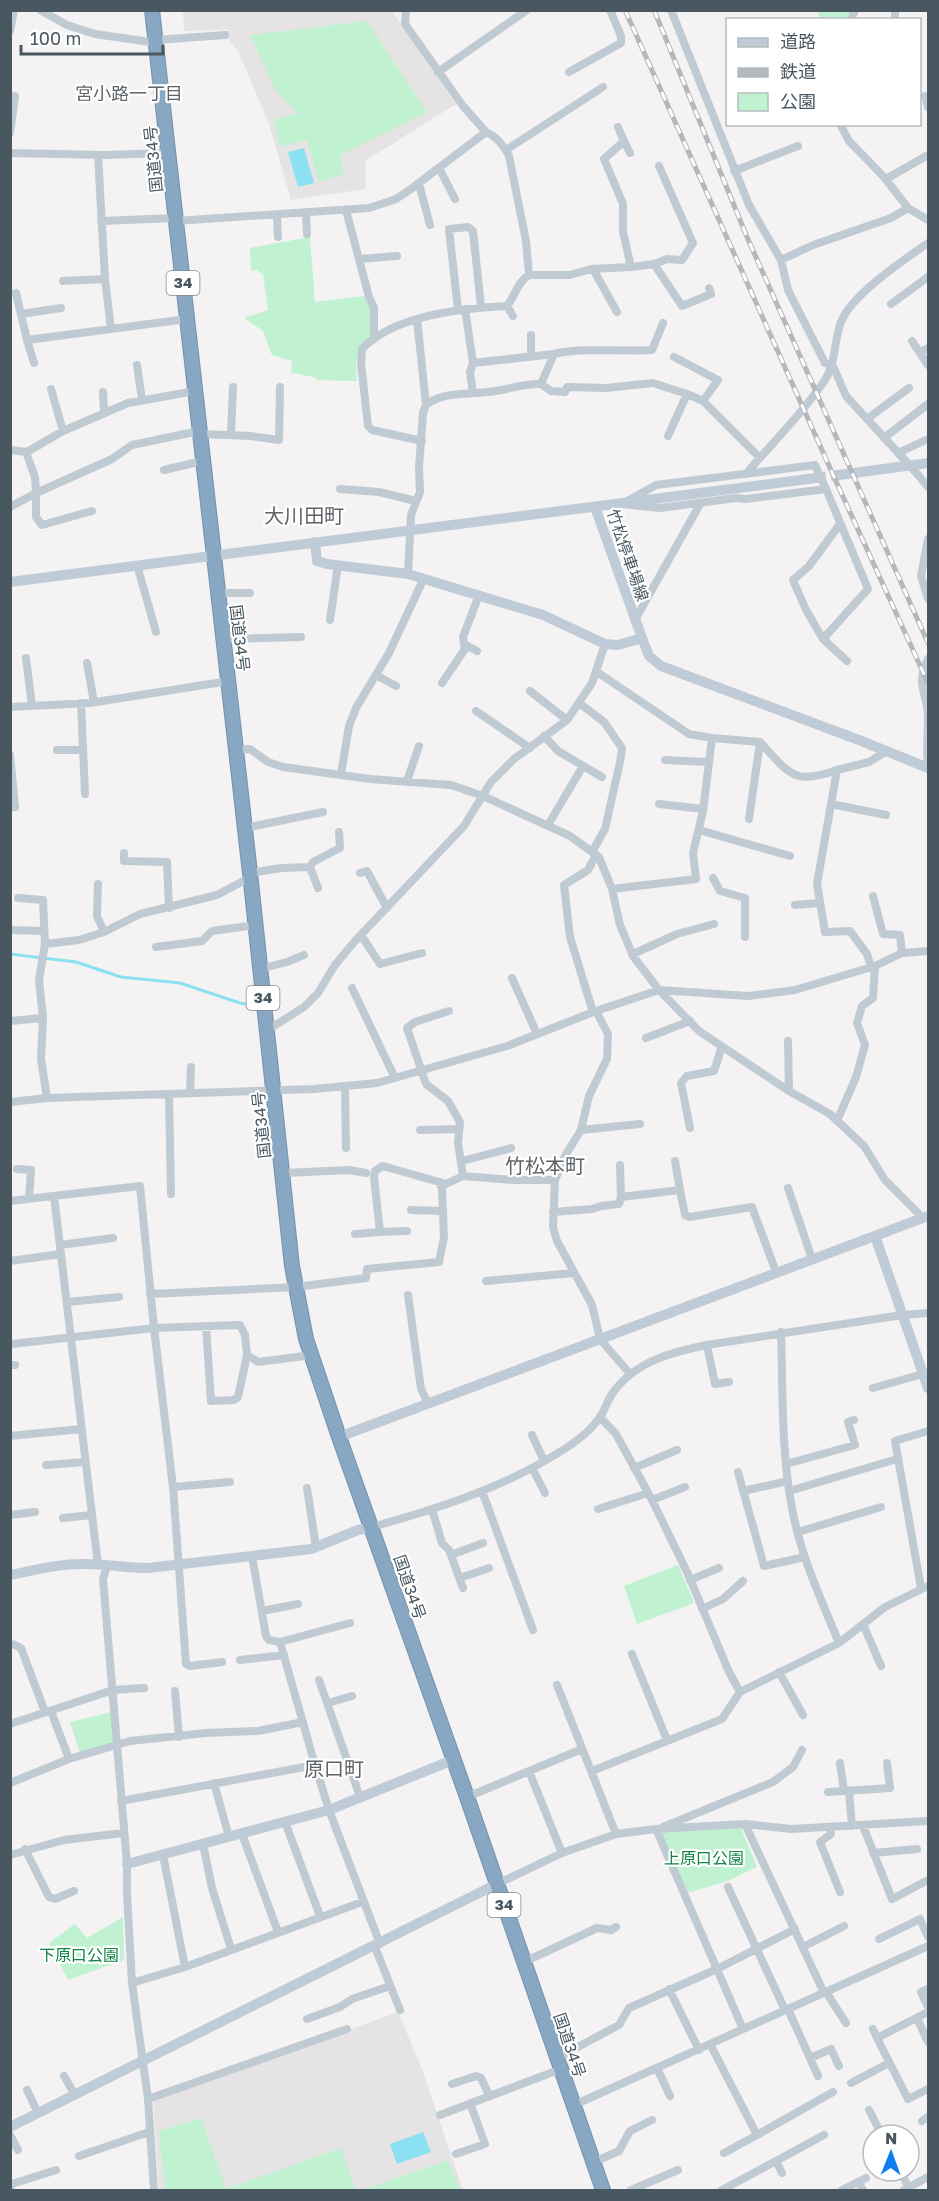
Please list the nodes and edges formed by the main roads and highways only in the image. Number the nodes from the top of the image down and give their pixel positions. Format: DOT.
graph roads {
  1 [pos="152,10"];
  2 [pos="603,2190"];
  1 -- 2 [label="highway, 国道34号 / 34"];
}
